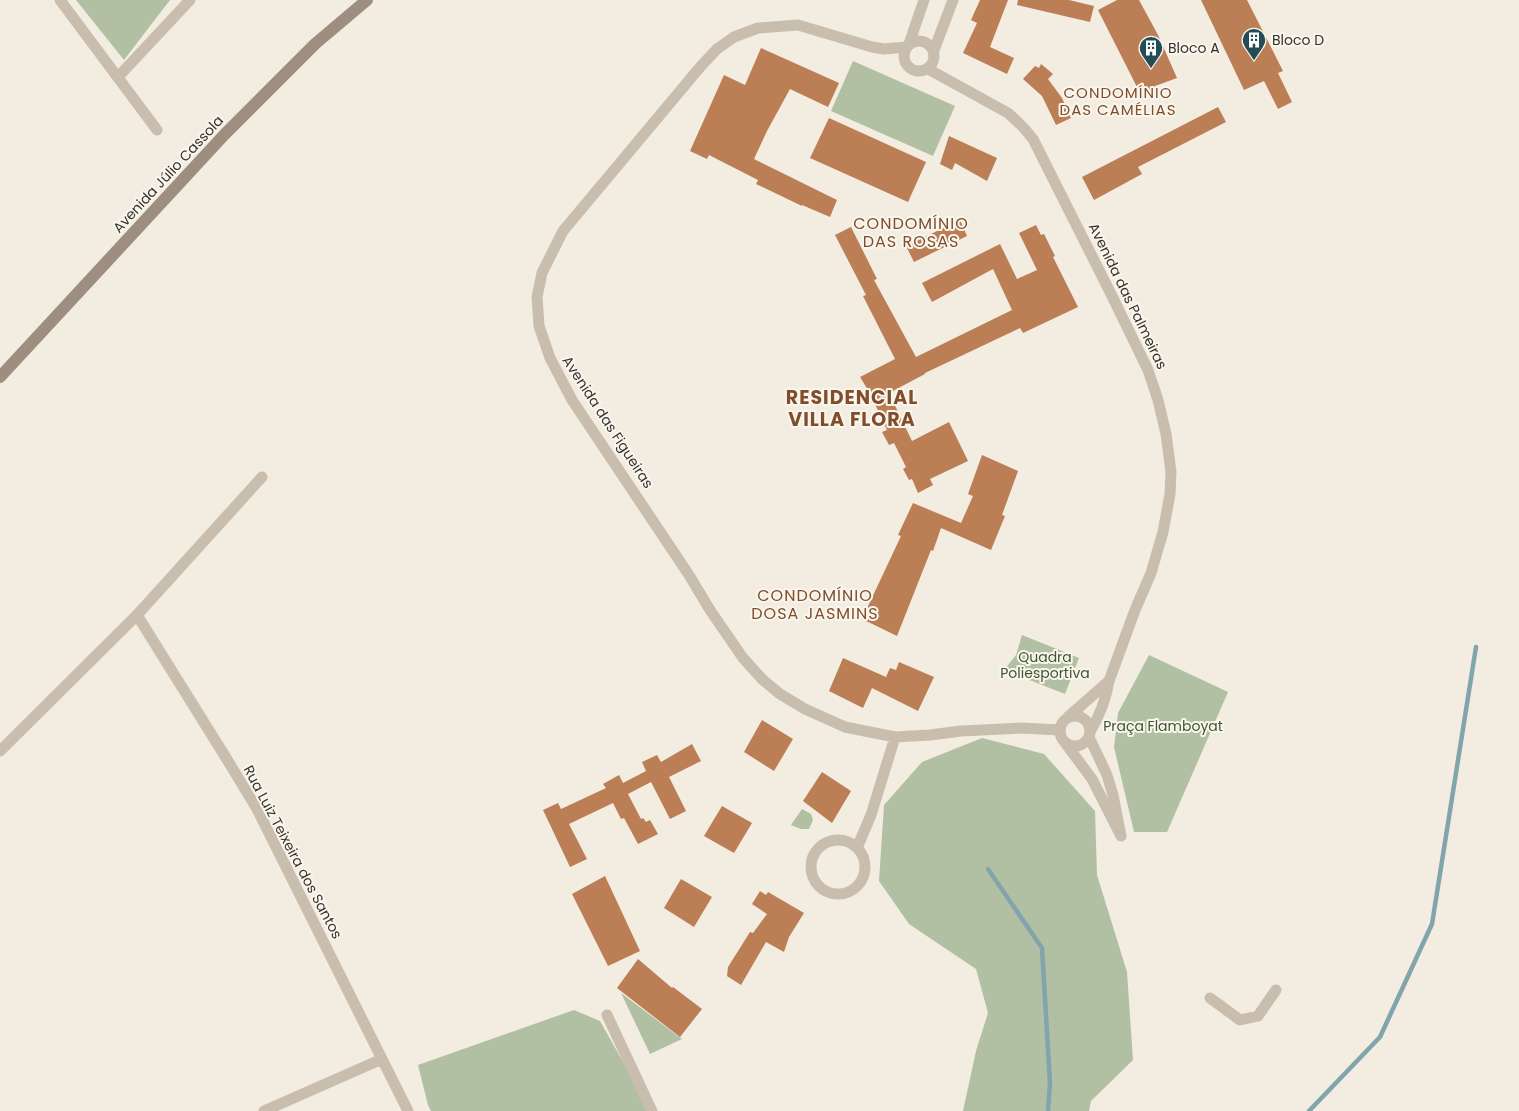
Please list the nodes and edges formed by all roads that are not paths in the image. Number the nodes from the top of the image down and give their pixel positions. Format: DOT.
graph roads {
  1 [pos="60,0"];
  2 [pos="190,0"];
  3 [pos="367,0"];
  4 [pos="924,0"];
  5 [pos="953,0"];
  6 [pos="908,46"];
  7 [pos="934,50"];
  8 [pos="928,69"];
  9 [pos="118,77"];
  10 [pos="158,130"];
  11 [pos="0,377"];
  12 [pos="262,477"];
  13 [pos="137,615"];
  14 [pos="1109,681"];
  15 [pos="1068,717"];
  16 [pos="1060,730"];
  17 [pos="1090,735"];
  18 [pos="894,737"];
  19 [pos="1066,744"];
  20 [pos="0,751"];
  21 [pos="857,848"];
  22 [pos="1276,990"];
  23 [pos="1210,998"];
  24 [pos="607,1015"];
  25 [pos="382,1059"];
  26 [pos="265,1111"];
  27 [pos="408,1111"];
  28 [pos="652,1111"];
  1 -- 9 [label="street"];
  2 -- 9 [label="street"];
  3 -- 11 [label="main road, Avenida Júlio Cassola"];
  4 -- 6 [label="street"];
  5 -- 7 [label="street"];
  6 -- 7 [label="street"];
  6 -- 8 [label="street"];
  6 -- 18 [label="street, Avenida das Figueiras"];
  7 -- 8 [label="street"];
  8 -- 14 [label="street, Avenida das Palmeiras"];
  9 -- 10 [label="street"];
  12 -- 13 [label="street"];
  13 -- 20 [label="street"];
  13 -- 25 [label="street, Rua Luiz Teixeira dos Santos"];
  14 -- 15 [label="street, Avenida das Palmeiras"];
  14 -- 17 [label="street, Avenida das Palmeiras"];
  15 -- 16 [label="street"];
  15 -- 17 [label="street"];
  16 -- 18 [label="street, Avenida das Figueiras"];
  16 -- 19 [label="street"];
  17 -- 19 [label="street"];
  17 -- 19 [label="street"];
  18 -- 21 [label="street"];
  21 -- 21 [label="street"];
  22 -- 23 [label="street"];
  24 -- 28 [label="street"];
  25 -- 26 [label="street"];
  25 -- 27 [label="street, Rua Luiz Teixeira dos Santos"];
}
